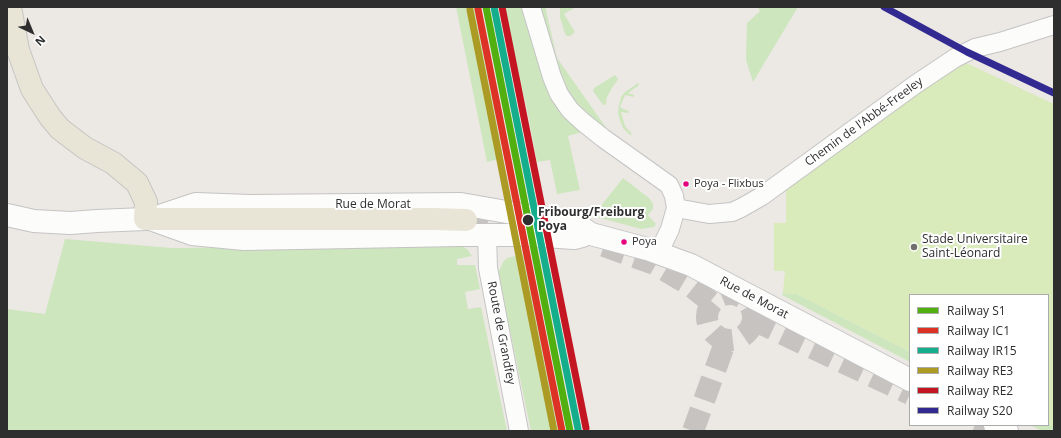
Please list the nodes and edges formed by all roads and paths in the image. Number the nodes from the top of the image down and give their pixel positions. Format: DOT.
graph roads {
  1 [pos="10,7"];
  2 [pos="531,7"];
  3 [pos="1054,25"];
  4 [pos="676,208"];
  5 [pos="11,216"];
  6 [pos="149,219"];
  7 [pos="466,220"];
  8 [pos="591,234"];
  9 [pos="487,235"];
  10 [pos="659,252"];
  11 [pos="909,379"];
  12 [pos="997,426"];
  13 [pos="519,431"];
  14 [pos="1007,431"];
  1 -- 6 [label="main road"];
  2 -- 4 [label="street"];
  3 -- 4 [label="street, Chemin de l'Abbé-Freeley"];
  4 -- 10 [label="street"];
  5 -- 6 [label="main road, Rue de Morat"];
  6 -- 7 [label="main road"];
  6 -- 8 [label="main road, Rue de Morat"];
  6 -- 9 [label="main road, Rue de Morat"];
  8 -- 9 [label="main road, Rue de Morat"];
  8 -- 10 [label="main road, Rue de Morat"];
  9 -- 13 [label="street, Route de Grandfey"];
  10 -- 11 [label="main road, Rue de Morat"];
  12 -- 14 [label="main road"];
}
